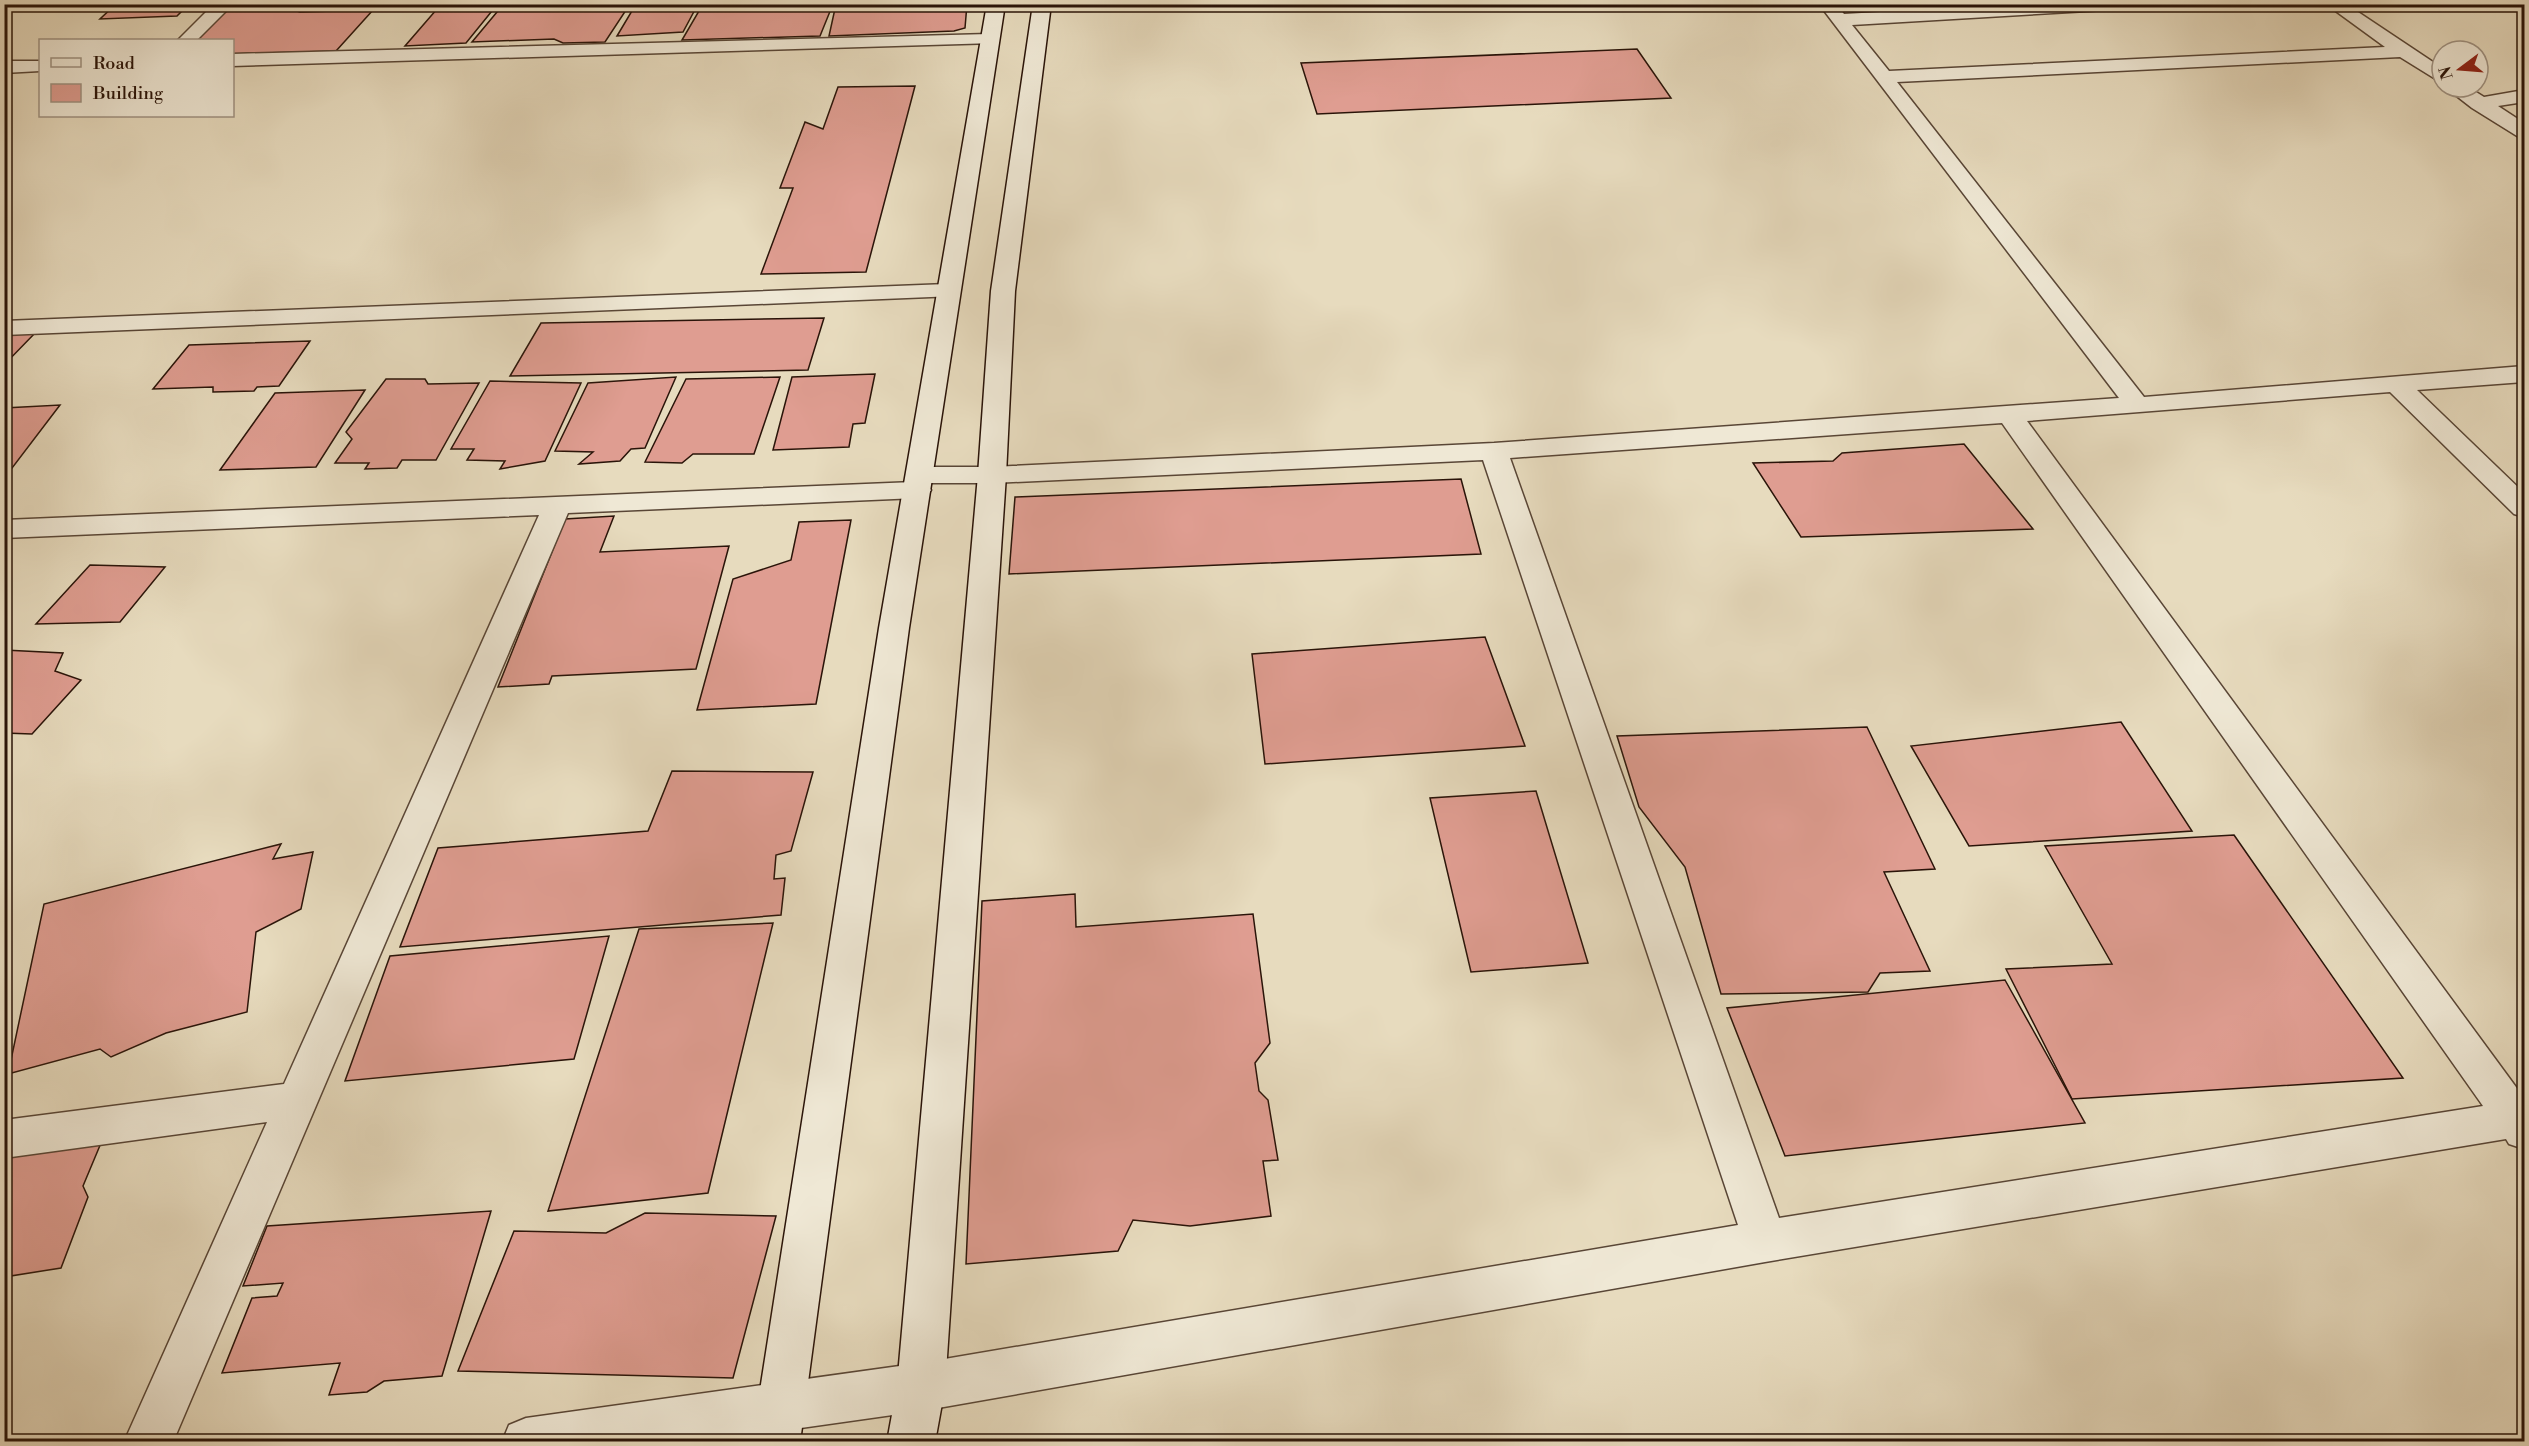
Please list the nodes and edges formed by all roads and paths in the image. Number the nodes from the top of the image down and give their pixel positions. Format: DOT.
graph roads {
  1 [pos="225,4"];
  2 [pos="996,4"];
  3 [pos="1042,4"];
  4 [pos="2122,4"];
  5 [pos="2334,4"];
  6 [pos="1833,12"];
  7 [pos="188,39"];
  8 [pos="989,39"];
  9 [pos="2406,51"];
  10 [pos="234,60"];
  11 [pos="39,66"];
  12 [pos="4,67"];
  13 [pos="2430,68"];
  14 [pos="1883,77"];
  15 [pos="2524,96"];
  16 [pos="2472,99"];
  17 [pos="2479,104"];
  18 [pos="2524,132"];
  19 [pos="947,291"];
  20 [pos="4,328"];
  21 [pos="2524,375"];
  22 [pos="2397,385"];
  23 [pos="2137,405"];
  24 [pos="2009,414"];
  25 [pos="1494,451"];
  26 [pos="992,475"];
  27 [pos="919,482"];
  28 [pos="556,507"];
  29 [pos="2524,508"];
  30 [pos="4,529"];
  31 [pos="297,1100"];
  32 [pos="2522,1123"];
  33 [pos="4,1139"];
  34 [pos="1765,1241"];
  35 [pos="921,1387"];
  36 [pos="779,1423"];
  37 [pos="148,1442"];
  38 [pos="526,1442"];
  39 [pos="911,1442"];
  1 -- 7 [label="street"];
  2 -- 8 [label="street"];
  3 -- 26 [label="street"];
  4 -- 6 [label="street"];
  5 -- 9 [label="street"];
  6 -- 14 [label="street"];
  8 -- 10 [label="street"];
  8 -- 19 [label="street"];
  9 -- 13 [label="street"];
  9 -- 14 [label="street"];
  11 -- 12 [label="street"];
  14 -- 23 [label="street"];
  15 -- 17 [label="street"];
  16 -- 17 [label="street"];
  17 -- 18 [label="street"];
  19 -- 20 [label="street"];
  19 -- 27 [label="street"];
  21 -- 22 [label="street"];
  22 -- 23 [label="street"];
  22 -- 29 [label="street"];
  23 -- 24 [label="street"];
  24 -- 25 [label="street"];
  24 -- 32 [label="street"];
  25 -- 26 [label="street"];
  25 -- 34 [label="street"];
  26 -- 27 [label="street"];
  26 -- 35 [label="street"];
  27 -- 28 [label="street"];
  27 -- 36 [label="street"];
  28 -- 30 [label="street"];
  28 -- 31 [label="street"];
  31 -- 33 [label="street"];
  31 -- 37 [label="street"];
  32 -- 34 [label="street"];
  34 -- 35 [label="street"];
  35 -- 36 [label="street"];
  35 -- 39 [label="street"];
  36 -- 38 [label="street"];
}
